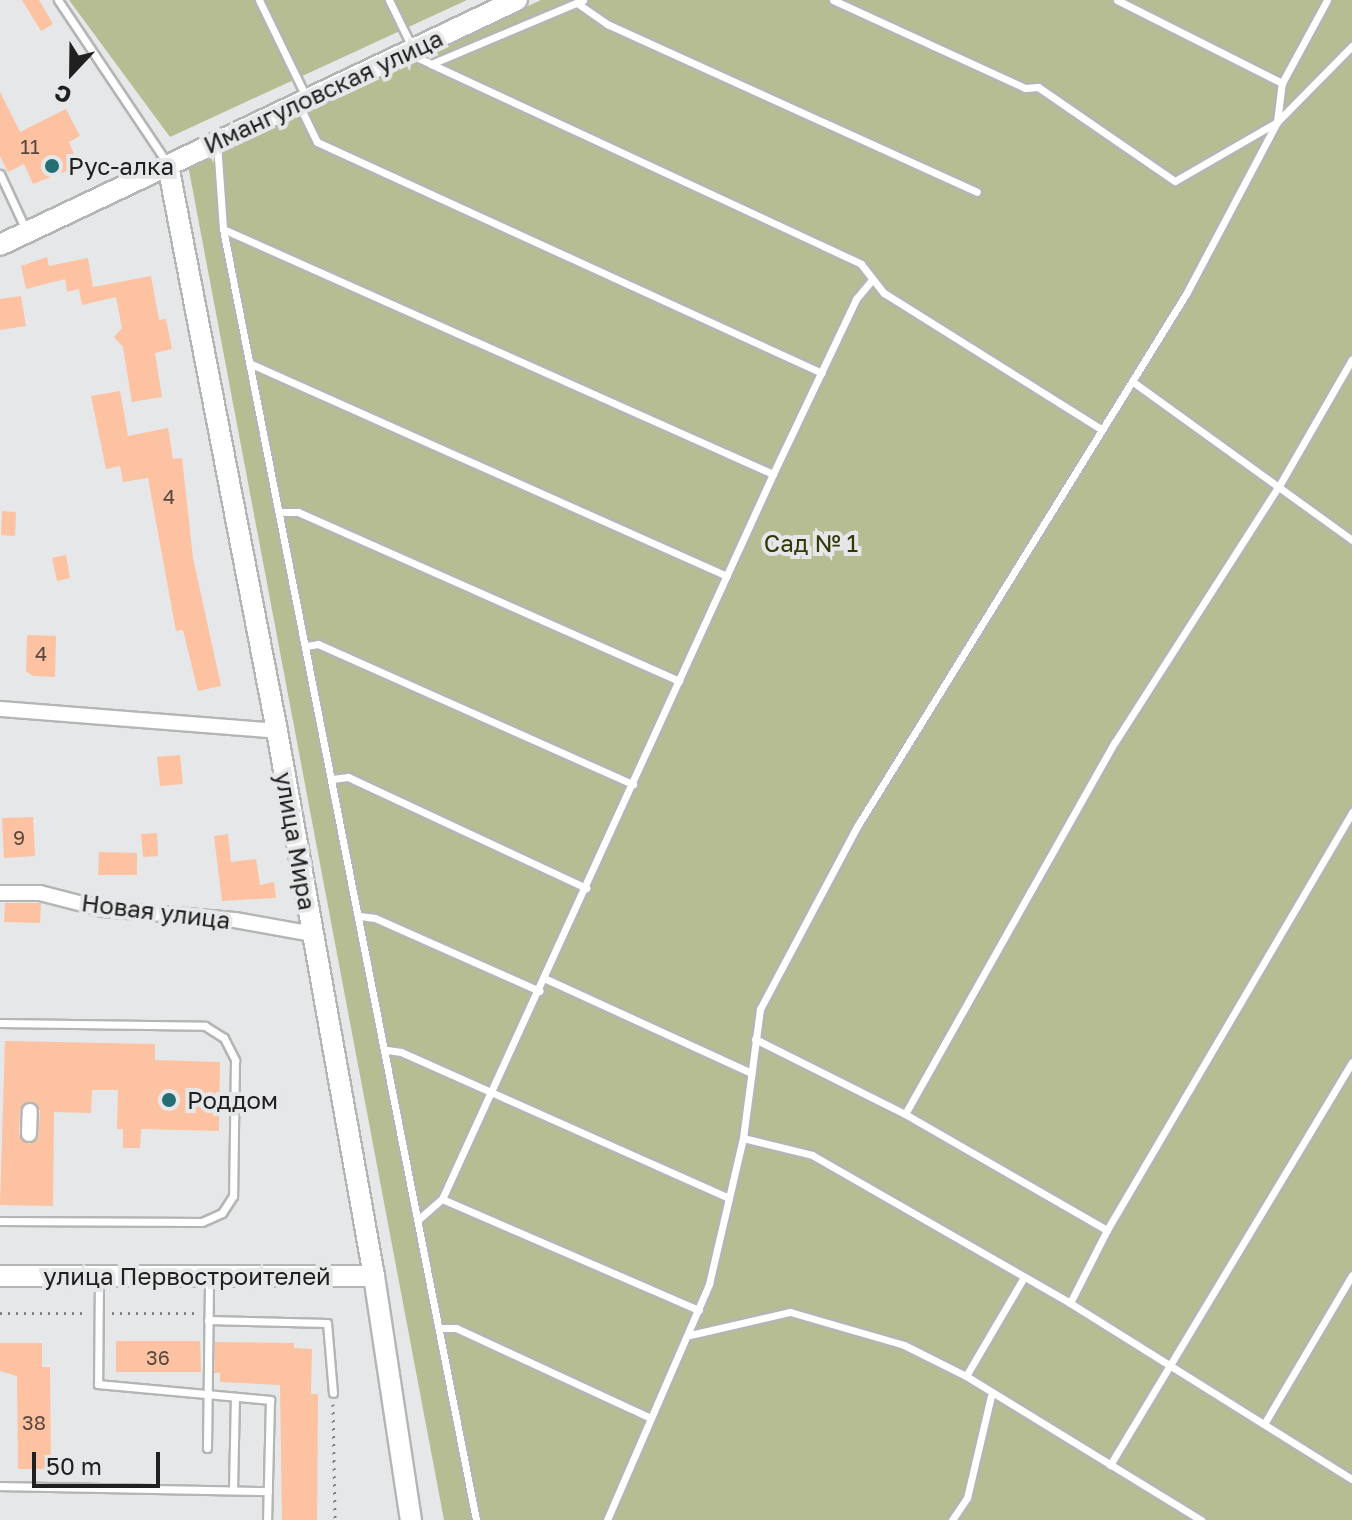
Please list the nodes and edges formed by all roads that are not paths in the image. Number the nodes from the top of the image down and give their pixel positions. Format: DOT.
graph roads {
  1 [pos="58,0"];
  2 [pos="259,0"];
  3 [pos="389,0"];
  4 [pos="833,0"];
  5 [pos="1117,0"];
  6 [pos="1327,0"];
  7 [pos="513,1"];
  8 [pos="580,1"];
  9 [pos="1352,46"];
  10 [pos="410,50"];
  11 [pos="431,64"];
  12 [pos="1282,83"];
  13 [pos="303,103"];
  14 [pos="1277,122"];
  15 [pos="217,141"];
  16 [pos="168,165"];
  17 [pos="0,174"];
  18 [pos="977,192"];
  19 [pos="223,229"];
  20 [pos="27,232"];
  21 [pos="0,245"];
  22 [pos="873,279"];
  23 [pos="1352,359"];
  24 [pos="249,363"];
  25 [pos="822,373"];
  26 [pos="1133,382"];
  27 [pos="1102,430"];
  28 [pos="773,474"];
  29 [pos="1279,486"];
  30 [pos="279,512"];
  31 [pos="1352,540"];
  32 [pos="727,576"];
  33 [pos="306,646"];
  34 [pos="679,681"];
  35 [pos="0,709"];
  36 [pos="277,731"];
  37 [pos="332,779"];
  38 [pos="633,784"];
  39 [pos="1352,812"];
  40 [pos="586,888"];
  41 [pos="0,893"];
  42 [pos="360,916"];
  43 [pos="313,934"];
  44 [pos="546,979"];
  45 [pos="540,991"];
  46 [pos="0,1023"];
  47 [pos="755,1039"];
  48 [pos="387,1050"];
  49 [pos="1352,1062"];
  50 [pos="751,1073"];
  51 [pos="492,1093"];
  52 [pos="30,1111"];
  53 [pos="905,1114"];
  54 [pos="29,1134"];
  55 [pos="743,1138"];
  56 [pos="729,1198"];
  57 [pos="442,1199"];
  58 [pos="420,1218"];
  59 [pos="0,1221"];
  60 [pos="1107,1230"];
  61 [pos="1352,1275"];
  62 [pos="0,1276"];
  63 [pos="374,1276"];
  64 [pos="99,1277"];
  65 [pos="209,1277"];
  66 [pos="1024,1277"];
  67 [pos="1070,1303"];
  68 [pos="699,1310"];
  69 [pos="208,1320"];
  70 [pos="440,1328"];
  71 [pos="690,1335"];
  72 [pos="1171,1365"];
  73 [pos="966,1376"];
  74 [pos="333,1393"];
  75 [pos="205,1396"];
  76 [pos="991,1396"];
  77 [pos="235,1398"];
  78 [pos="649,1417"];
  79 [pos="1264,1424"];
  80 [pos="207,1448"];
  81 [pos="1110,1465"];
  82 [pos="1352,1479"];
  83 [pos="0,1486"];
  84 [pos="233,1490"];
  85 [pos="268,1491"];
  86 [pos="267,1520"];
  87 [pos="411,1520"];
  88 [pos="476,1520"];
  89 [pos="607,1520"];
  90 [pos="952,1520"];
  91 [pos="1201,1520"];
  1 -- 16 [label="lane"];
  2 -- 13 [label="lane"];
  3 -- 10 [label="lane"];
  4 -- 14 [label="lane"];
  5 -- 12 [label="lane"];
  6 -- 12 [label="lane"];
  7 -- 10 [label="main road, Имангуловская улица"];
  8 -- 11 [label="lane"];
  8 -- 18 [label="lane"];
  9 -- 14 [label="lane"];
  10 -- 11 [label="lane"];
  10 -- 13 [label="main road, Имангуловская улица"];
  11 -- 22 [label="lane"];
  12 -- 14 [label="lane"];
  13 -- 15 [label="main road, Имангуловская улица"];
  13 -- 25 [label="lane"];
  14 -- 26 [label="lane"];
  15 -- 16 [label="main road, Имангуловская улица"];
  15 -- 19 [label="lane"];
  16 -- 20 [label="main road, Имангуловская улица"];
  16 -- 36 [label="main road, улица Мира"];
  17 -- 20 [label="lane"];
  19 -- 24 [label="lane"];
  19 -- 28 [label="lane"];
  20 -- 21 [label="main road, Имангуловская улица"];
  22 -- 25 [label="lane"];
  22 -- 27 [label="lane"];
  23 -- 29 [label="lane"];
  24 -- 30 [label="lane"];
  24 -- 32 [label="lane"];
  25 -- 28 [label="lane"];
  26 -- 27 [label="lane"];
  26 -- 29 [label="lane"];
  27 -- 47 [label="lane"];
  28 -- 32 [label="lane"];
  29 -- 31 [label="lane"];
  29 -- 53 [label="lane"];
  30 -- 33 [label="lane"];
  30 -- 34 [label="lane"];
  32 -- 34 [label="lane"];
  33 -- 37 [label="lane"];
  33 -- 38 [label="lane"];
  34 -- 38 [label="lane"];
  35 -- 36 [label="street"];
  36 -- 43 [label="main road, улица Мира"];
  37 -- 40 [label="lane"];
  37 -- 42 [label="lane"];
  38 -- 40 [label="lane"];
  39 -- 60 [label="lane"];
  40 -- 44 [label="lane"];
  41 -- 43 [label="street, Новая улица"];
  42 -- 45 [label="lane"];
  42 -- 48 [label="lane"];
  43 -- 63 [label="main road, улица Мира"];
  44 -- 45 [label="lane"];
  44 -- 50 [label="lane"];
  45 -- 51 [label="lane"];
  46 -- 59 [label="lane"];
  47 -- 50 [label="lane"];
  47 -- 53 [label="lane"];
  48 -- 51 [label="lane"];
  48 -- 58 [label="lane"];
  49 -- 72 [label="lane"];
  50 -- 55 [label="lane"];
  51 -- 56 [label="lane"];
  51 -- 57 [label="lane"];
  52 -- 54 [label="street"];
  53 -- 60 [label="lane"];
  55 -- 56 [label="lane"];
  55 -- 66 [label="lane"];
  56 -- 68 [label="lane"];
  57 -- 58 [label="lane"];
  57 -- 68 [label="lane"];
  58 -- 70 [label="lane"];
  60 -- 67 [label="lane"];
  61 -- 79 [label="lane"];
  62 -- 64 [label="main road, улица Первостроителей"];
  63 -- 65 [label="main road, улица Первостроителей"];
  63 -- 87 [label="main road, улица Мира"];
  64 -- 65 [label="main road, улица Первостроителей"];
  64 -- 75 [label="lane"];
  65 -- 69 [label="lane"];
  66 -- 67 [label="lane"];
  66 -- 73 [label="lane"];
  67 -- 72 [label="lane"];
  68 -- 71 [label="lane"];
  69 -- 74 [label="lane"];
  69 -- 75 [label="lane"];
  70 -- 78 [label="lane"];
  70 -- 88 [label="lane"];
  71 -- 73 [label="lane"];
  71 -- 78 [label="lane"];
  72 -- 79 [label="lane"];
  72 -- 81 [label="lane"];
  73 -- 76 [label="lane"];
  75 -- 77 [label="lane"];
  75 -- 80 [label="lane"];
  76 -- 81 [label="lane"];
  76 -- 90 [label="lane"];
  77 -- 84 [label="lane"];
  77 -- 85 [label="lane"];
  78 -- 89 [label="lane"];
  79 -- 82 [label="lane"];
  81 -- 91 [label="lane"];
  83 -- 84 [label="lane"];
  84 -- 85 [label="lane"];
  85 -- 86 [label="lane"];
}
